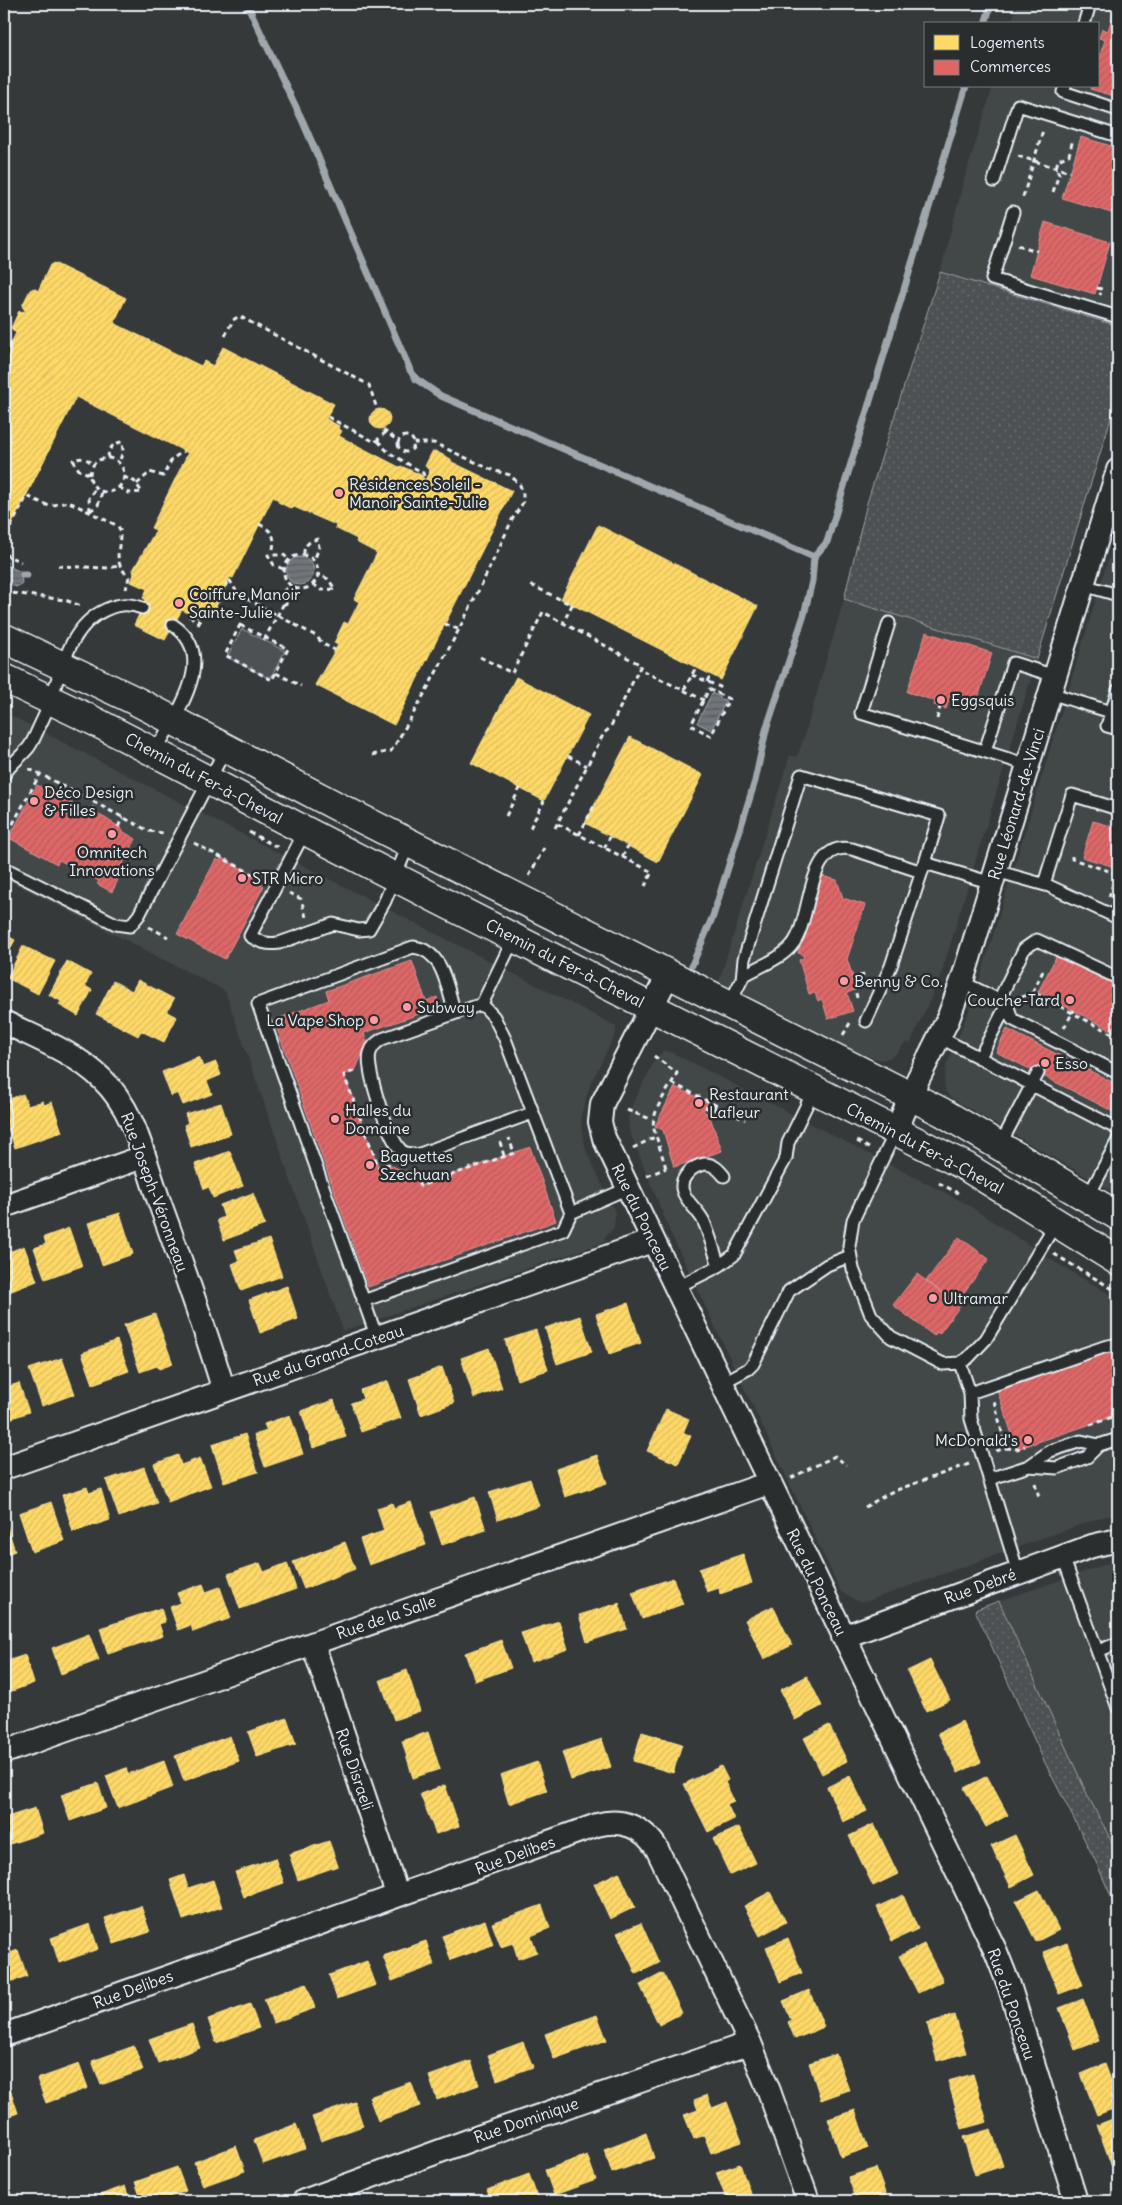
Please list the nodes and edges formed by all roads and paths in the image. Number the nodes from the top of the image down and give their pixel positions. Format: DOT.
graph roads {
  1 [pos="1090,4"];
  2 [pos="1085,22"];
  3 [pos="1064,88"];
  4 [pos="1118,110"];
  5 [pos="1046,123"];
  6 [pos="1076,131"];
  7 [pos="1118,136"];
  8 [pos="1034,161"];
  9 [pos="1056,168"];
  10 [pos="1070,172"];
  11 [pos="994,181"];
  12 [pos="1053,192"];
  13 [pos="1023,197"];
  14 [pos="1013,212"];
  15 [pos="1032,250"];
  16 [pos="1037,251"];
  17 [pos="1118,317"];
  18 [pos="225,336"];
  19 [pos="376,409"];
  20 [pos="328,417"];
  21 [pos="378,441"];
  22 [pos="399,442"];
  23 [pos="414,443"];
  24 [pos="184,451"];
  25 [pos="108,458"];
  26 [pos="119,463"];
  27 [pos="93,464"];
  28 [pos="1118,470"];
  29 [pos="89,474"];
  30 [pos="124,477"];
  31 [pos="425,480"];
  32 [pos="137,484"];
  33 [pos="119,487"];
  34 [pos="96,489"];
  35 [pos="102,492"];
  36 [pos="90,512"];
  37 [pos="1110,523"];
  38 [pos="260,524"];
  39 [pos="4,527"];
  40 [pos="272,553"];
  41 [pos="4,554"];
  42 [pos="304,554"];
  43 [pos="9,556"];
  44 [pos="288,559"];
  45 [pos="314,560"];
  46 [pos="21,562"];
  47 [pos="4,565"];
  48 [pos="58,566"];
  49 [pos="119,566"];
  50 [pos="283,569"];
  51 [pos="318,574"];
  52 [pos="128,584"];
  53 [pos="313,584"];
  54 [pos="289,585"];
  55 [pos="531,585"];
  56 [pos="1083,585"];
  57 [pos="296,588"];
  58 [pos="4,592"];
  59 [pos="1118,596"];
  60 [pos="283,605"];
  61 [pos="84,608"];
  62 [pos="142,608"];
  63 [pos="278,615"];
  64 [pos="200,622"];
  65 [pos="889,622"];
  66 [pos="563,623"];
  67 [pos="446,624"];
  68 [pos="173,625"];
  69 [pos="460,630"];
  70 [pos="4,638"];
  71 [pos="265,639"];
  72 [pos="335,650"];
  73 [pos="480,657"];
  74 [pos="63,665"];
  75 [pos="696,668"];
  76 [pos="639,669"];
  77 [pos="276,672"];
  78 [pos="692,675"];
  79 [pos="710,675"];
  80 [pos="4,678"];
  81 [pos="707,682"];
  82 [pos="1053,684"];
  83 [pos="300,686"];
  84 [pos="684,690"];
  85 [pos="1118,690"];
  86 [pos="717,693"];
  87 [pos="51,700"];
  88 [pos="704,700"];
  89 [pos="1111,712"];
  90 [pos="172,720"];
  91 [pos="1118,729"];
  92 [pos="226,748"];
  93 [pos="985,751"];
  94 [pos="155,752"];
  95 [pos="372,755"];
  96 [pos="568,756"];
  97 [pos="1028,765"];
  98 [pos="587,766"];
  99 [pos="4,775"];
  100 [pos="208,781"];
  101 [pos="520,788"];
  102 [pos="544,801"];
  103 [pos="96,803"];
  104 [pos="594,806"];
  105 [pos="1118,809"];
  106 [pos="92,811"];
  107 [pos="506,816"];
  108 [pos="123,817"];
  109 [pos="558,824"];
  110 [pos="118,827"];
  111 [pos="530,828"];
  112 [pos="555,828"];
  113 [pos="306,831"];
  114 [pos="149,832"];
  115 [pos="579,835"];
  116 [pos="610,837"];
  117 [pos="4,840"];
  118 [pos="409,843"];
  119 [pos="628,846"];
  120 [pos="544,848"];
  121 [pos="604,848"];
  122 [pos="207,850"];
  123 [pos="1074,851"];
  124 [pos="622,857"];
  125 [pos="4,868"];
  126 [pos="923,868"];
  127 [pos="1118,868"];
  128 [pos="1117,873"];
  129 [pos="394,877"];
  130 [pos="994,877"];
  131 [pos="528,878"];
  132 [pos="1044,884"];
  133 [pos="645,886"];
  134 [pos="276,887"];
  135 [pos="1105,912"];
  136 [pos="1118,918"];
  137 [pos="310,932"];
  138 [pos="514,938"];
  139 [pos="626,953"];
  140 [pos="1043,972"];
  141 [pos="870,973"];
  142 [pos="668,975"];
  143 [pos="743,976"];
  144 [pos="853,978"];
  145 [pos="1118,978"];
  146 [pos="962,982"];
  147 [pos="1003,1002"];
  148 [pos="482,1004"];
  149 [pos="729,1005"];
  150 [pos="652,1007"];
  151 [pos="454,1013"];
  152 [pos="866,1021"];
  153 [pos="4,1022"];
  154 [pos="939,1037"];
  155 [pos="1118,1037"];
  156 [pos="654,1056"];
  157 [pos="980,1057"];
  158 [pos="358,1064"];
  159 [pos="1038,1073"];
  160 [pos="1118,1073"];
  161 [pos="672,1083"];
  162 [pos="1032,1084"];
  163 [pos="814,1090"];
  164 [pos="910,1096"];
  165 [pos="716,1106"];
  166 [pos="705,1107"];
  167 [pos="627,1110"];
  168 [pos="532,1113"];
  169 [pos="653,1120"];
  170 [pos="745,1120"];
  171 [pos="1118,1129"];
  172 [pos="896,1131"];
  173 [pos="658,1136"];
  174 [pos="510,1138"];
  175 [pos="1117,1144"];
  176 [pos="1000,1145"];
  177 [pos="633,1149"];
  178 [pos="144,1157"];
  179 [pos="395,1167"];
  180 [pos="401,1170"];
  181 [pos="724,1176"];
  182 [pos="936,1182"];
  183 [pos="635,1183"];
  184 [pos="960,1194"];
  185 [pos="1088,1197"];
  186 [pos="4,1206"];
  187 [pos="571,1213"];
  188 [pos="1118,1216"];
  189 [pos="1056,1223"];
  190 [pos="652,1241"];
  191 [pos="1055,1254"];
  192 [pos="850,1256"];
  193 [pos="1118,1261"];
  194 [pos="719,1266"];
  195 [pos="677,1287"];
  196 [pos="1118,1292"];
  197 [pos="363,1301"];
  198 [pos="376,1338"];
  199 [pos="1118,1344"];
  200 [pos="960,1363"];
  201 [pos="1118,1368"];
  202 [pos="1118,1373"];
  203 [pos="722,1383"];
  204 [pos="224,1391"];
  205 [pos="993,1393"];
  206 [pos="970,1394"];
  207 [pos="1118,1415"];
  208 [pos="1080,1428"];
  209 [pos="1118,1439"];
  210 [pos="1099,1445"];
  211 [pos="1022,1447"];
  212 [pos="1006,1448"];
  213 [pos="996,1451"];
  214 [pos="974,1462"];
  215 [pos="846,1465"];
  216 [pos="1029,1466"];
  217 [pos="4,1468"];
  218 [pos="989,1479"];
  219 [pos="777,1481"];
  220 [pos="1035,1483"];
  221 [pos="1039,1497"];
  222 [pos="864,1507"];
  223 [pos="1118,1540"];
  224 [pos="1063,1557"];
  225 [pos="1018,1573"];
  226 [pos="843,1637"];
  227 [pos="313,1644"];
  228 [pos="1118,1644"];
  229 [pos="1098,1651"];
  230 [pos="1118,1708"];
  231 [pos="4,1752"];
  232 [pos="397,1894"];
  233 [pos="4,2035"];
  234 [pos="750,2043"];
  235 [pos="304,2201"];
  236 [pos="808,2201"];
  237 [pos="1074,2201"];
  1 -- 2 [label="lane"];
  3 -- 4 [label="lane"];
  5 -- 8 [label="path"];
  6 -- 9 [label="path"];
  7 -- 11 [label="lane"];
  8 -- 9 [label="path"];
  8 -- 13 [label="path"];
  9 -- 10 [label="path"];
  9 -- 12 [label="path"];
  14 -- 17 [label="lane"];
  15 -- 16 [label="path"];
  18 -- 19 [label="path"];
  20 -- 21 [label="path"];
  21 -- 22 [label="path"];
  21 -- 31 [label="path"];
  22 -- 23 [label="path"];
  22 -- 23 [label="path"];
  23 -- 69 [label="path"];
  24 -- 32 [label="path"];
  25 -- 26 [label="path"];
  25 -- 26 [label="path"];
  25 -- 27 [label="path"];
  26 -- 30 [label="path"];
  27 -- 29 [label="path"];
  27 -- 29 [label="path"];
  28 -- 37 [label="street, Rue Léonard-de-Vinci"];
  29 -- 34 [label="path"];
  30 -- 32 [label="path"];
  30 -- 33 [label="path"];
  32 -- 33 [label="path"];
  33 -- 35 [label="path"];
  34 -- 35 [label="path"];
  34 -- 36 [label="path"];
  35 -- 36 [label="path"];
  36 -- 39 [label="path"];
  36 -- 49 [label="path"];
  37 -- 56 [label="street, Rue Léonard-de-Vinci"];
  38 -- 40 [label="path"];
  40 -- 44 [label="path"];
  40 -- 50 [label="path"];
  41 -- 43 [label="path"];
  42 -- 44 [label="path"];
  42 -- 45 [label="path"];
  42 -- 45 [label="path"];
  43 -- 46 [label="path"];
  43 -- 47 [label="path"];
  44 -- 50 [label="path"];
  45 -- 51 [label="path"];
  48 -- 49 [label="path"];
  49 -- 52 [label="path"];
  50 -- 54 [label="path"];
  51 -- 53 [label="path"];
  51 -- 53 [label="path"];
  53 -- 57 [label="path"];
  54 -- 57 [label="path"];
  54 -- 60 [label="path"];
  55 -- 66 [label="path"];
  56 -- 59 [label="lane"];
  56 -- 82 [label="street, Rue Léonard-de-Vinci"];
  57 -- 60 [label="path"];
  58 -- 61 [label="path"];
  60 -- 63 [label="path"];
  62 -- 74 [label="lane"];
  63 -- 64 [label="path"];
  63 -- 71 [label="path"];
  63 -- 72 [label="path"];
  65 -- 93 [label="lane"];
  66 -- 73 [label="path"];
  66 -- 76 [label="path"];
  67 -- 69 [label="path"];
  68 -- 90 [label="lane"];
  69 -- 95 [label="path"];
  70 -- 74 [label="street"];
  71 -- 77 [label="path"];
  71 -- 77 [label="path"];
  74 -- 87 [label="lane"];
  74 -- 90 [label="street"];
  75 -- 78 [label="path"];
  76 -- 84 [label="path"];
  76 -- 98 [label="path"];
  77 -- 83 [label="path"];
  78 -- 81 [label="path"];
  78 -- 84 [label="path"];
  79 -- 81 [label="path"];
  80 -- 87 [label="street, Chemin du Fer-à-Cheval"];
  81 -- 86 [label="path"];
  82 -- 89 [label="lane"];
  82 -- 93 [label="lane"];
  82 -- 97 [label="street, Rue Léonard-de-Vinci"];
  84 -- 88 [label="path"];
  85 -- 89 [label="lane"];
  86 -- 88 [label="path"];
  86 -- 88 [label="path"];
  87 -- 94 [label="street, Chemin du Fer-à-Cheval"];
  87 -- 99 [label="lane"];
  89 -- 91 [label="lane"];
  90 -- 92 [label="street"];
  90 -- 94 [label="lane"];
  92 -- 100 [label="lane"];
  92 -- 118 [label="street"];
  93 -- 97 [label="lane"];
  94 -- 100 [label="street, Chemin du Fer-à-Cheval"];
  96 -- 98 [label="path"];
  97 -- 130 [label="street, Rue Léonard-de-Vinci"];
  98 -- 109 [label="path"];
  100 -- 113 [label="street, Chemin du Fer-à-Cheval"];
  100 -- 125 [label="lane"];
  101 -- 107 [label="path"];
  102 -- 111 [label="path"];
  103 -- 106 [label="path"];
  103 -- 108 [label="path"];
  103 -- 117 [label="path"];
  104 -- 115 [label="path"];
  105 -- 132 [label="lane"];
  108 -- 110 [label="path"];
  108 -- 114 [label="path"];
  109 -- 112 [label="path"];
  109 -- 115 [label="path"];
  113 -- 129 [label="street, Chemin du Fer-à-Cheval"];
  113 -- 134 [label="lane"];
  115 -- 121 [label="path"];
  116 -- 121 [label="path"];
  118 -- 129 [label="lane"];
  118 -- 139 [label="street"];
  119 -- 124 [label="path"];
  120 -- 131 [label="path"];
  121 -- 124 [label="path"];
  122 -- 134 [label="path"];
  123 -- 128 [label="path"];
  124 -- 133 [label="path"];
  126 -- 130 [label="lane"];
  126 -- 143 [label="lane"];
  126 -- 143 [label="lane"];
  126 -- 152 [label="lane"];
  127 -- 128 [label="path"];
  128 -- 135 [label="path"];
  129 -- 137 [label="lane"];
  129 -- 138 [label="street, Chemin du Fer-à-Cheval"];
  130 -- 132 [label="lane"];
  130 -- 146 [label="street, Rue Léonard-de-Vinci"];
  132 -- 135 [label="lane"];
  134 -- 137 [label="path"];
  134 -- 137 [label="lane"];
  135 -- 136 [label="lane"];
  138 -- 139 [label="street"];
  138 -- 148 [label="lane"];
  138 -- 150 [label="street, Chemin du Fer-à-Cheval"];
  139 -- 142 [label="street"];
  140 -- 155 [label="path"];
  141 -- 144 [label="path"];
  142 -- 149 [label="street"];
  142 -- 150 [label="street, Rue du Ponceau"];
  143 -- 149 [label="lane"];
  145 -- 147 [label="lane"];
  146 -- 147 [label="lane"];
  146 -- 154 [label="street, Rue Léonard-de-Vinci"];
  147 -- 157 [label="lane"];
  147 -- 160 [label="lane"];
  148 -- 151 [label="lane"];
  148 -- 168 [label="lane"];
  149 -- 164 [label="street"];
  150 -- 163 [label="street, Chemin du Fer-à-Cheval"];
  150 -- 183 [label="street, Rue du Ponceau"];
  151 -- 168 [label="lane"];
  151 -- 197 [label="lane"];
  153 -- 178 [label="street, Rue Joseph-Véronneau"];
  154 -- 157 [label="lane"];
  154 -- 164 [label="street, Rue Léonard-de-Vinci"];
  156 -- 161 [label="path"];
  157 -- 162 [label="lane"];
  158 -- 179 [label="path"];
  159 -- 162 [label="lane"];
  161 -- 165 [label="path"];
  161 -- 169 [label="path"];
  162 -- 171 [label="lane"];
  162 -- 176 [label="lane"];
  163 -- 172 [label="street, Chemin du Fer-à-Cheval"];
  163 -- 194 [label="lane"];
  164 -- 172 [label="street, Rue Léonard-de-Vinci"];
  164 -- 176 [label="street"];
  165 -- 166 [label="path"];
  165 -- 170 [label="path"];
  167 -- 169 [label="path"];
  168 -- 187 [label="lane"];
  169 -- 173 [label="path"];
  172 -- 189 [label="street, Chemin du Fer-à-Cheval"];
  172 -- 192 [label="lane"];
  173 -- 177 [label="path"];
  173 -- 183 [label="path"];
  174 -- 180 [label="path"];
  175 -- 185 [label="lane"];
  176 -- 185 [label="street"];
  178 -- 186 [label="street"];
  178 -- 204 [label="street, Rue Joseph-Véronneau"];
  181 -- 194 [label="lane"];
  182 -- 184 [label="path, Chemin du Fer-à-Cheval"];
  183 -- 187 [label="lane"];
  183 -- 190 [label="street, Rue du Ponceau"];
  185 -- 188 [label="street"];
  187 -- 197 [label="lane"];
  189 -- 193 [label="street, Chemin du Fer-à-Cheval"];
  189 -- 200 [label="lane"];
  190 -- 195 [label="street, Rue du Ponceau"];
  190 -- 198 [label="street, Rue du Grand-Coteau"];
  191 -- 196 [label="path"];
  192 -- 200 [label="lane"];
  192 -- 203 [label="lane"];
  194 -- 195 [label="lane"];
  195 -- 203 [label="street, Rue du Ponceau"];
  197 -- 198 [label="lane"];
  198 -- 204 [label="street, Rue du Grand-Coteau"];
  199 -- 206 [label="lane"];
  200 -- 206 [label="lane"];
  201 -- 202 [label="path"];
  203 -- 219 [label="street, Rue du Ponceau"];
  204 -- 217 [label="street, Rue du Grand-Coteau"];
  205 -- 212 [label="path"];
  206 -- 218 [label="lane"];
  207 -- 208 [label="path"];
  209 -- 210 [label="lane"];
  210 -- 216 [label="lane"];
  210 -- 216 [label="lane"];
  211 -- 212 [label="path"];
  212 -- 213 [label="path"];
  214 -- 222 [label="path"];
  215 -- 219 [label="path"];
  216 -- 218 [label="lane"];
  218 -- 225 [label="lane"];
  219 -- 226 [label="street, Rue du Ponceau"];
  219 -- 227 [label="street, Rue de la Salle"];
  220 -- 221 [label="path"];
  223 -- 224 [label="street, Rue Debré"];
  224 -- 225 [label="street, Rue Debré"];
  224 -- 229 [label="lane"];
  225 -- 226 [label="street, Rue Debré"];
  226 -- 237 [label="street, Rue du Ponceau"];
  227 -- 231 [label="street, Rue de la Salle"];
  227 -- 232 [label="street, Rue Disraeli"];
  228 -- 229 [label="lane"];
  229 -- 230 [label="lane"];
  232 -- 233 [label="street, Rue Delibes"];
  232 -- 234 [label="street, Rue Delibes"];
  234 -- 235 [label="street, Rue Dominique"];
  234 -- 236 [label="street, Rue Delibes"];
}
